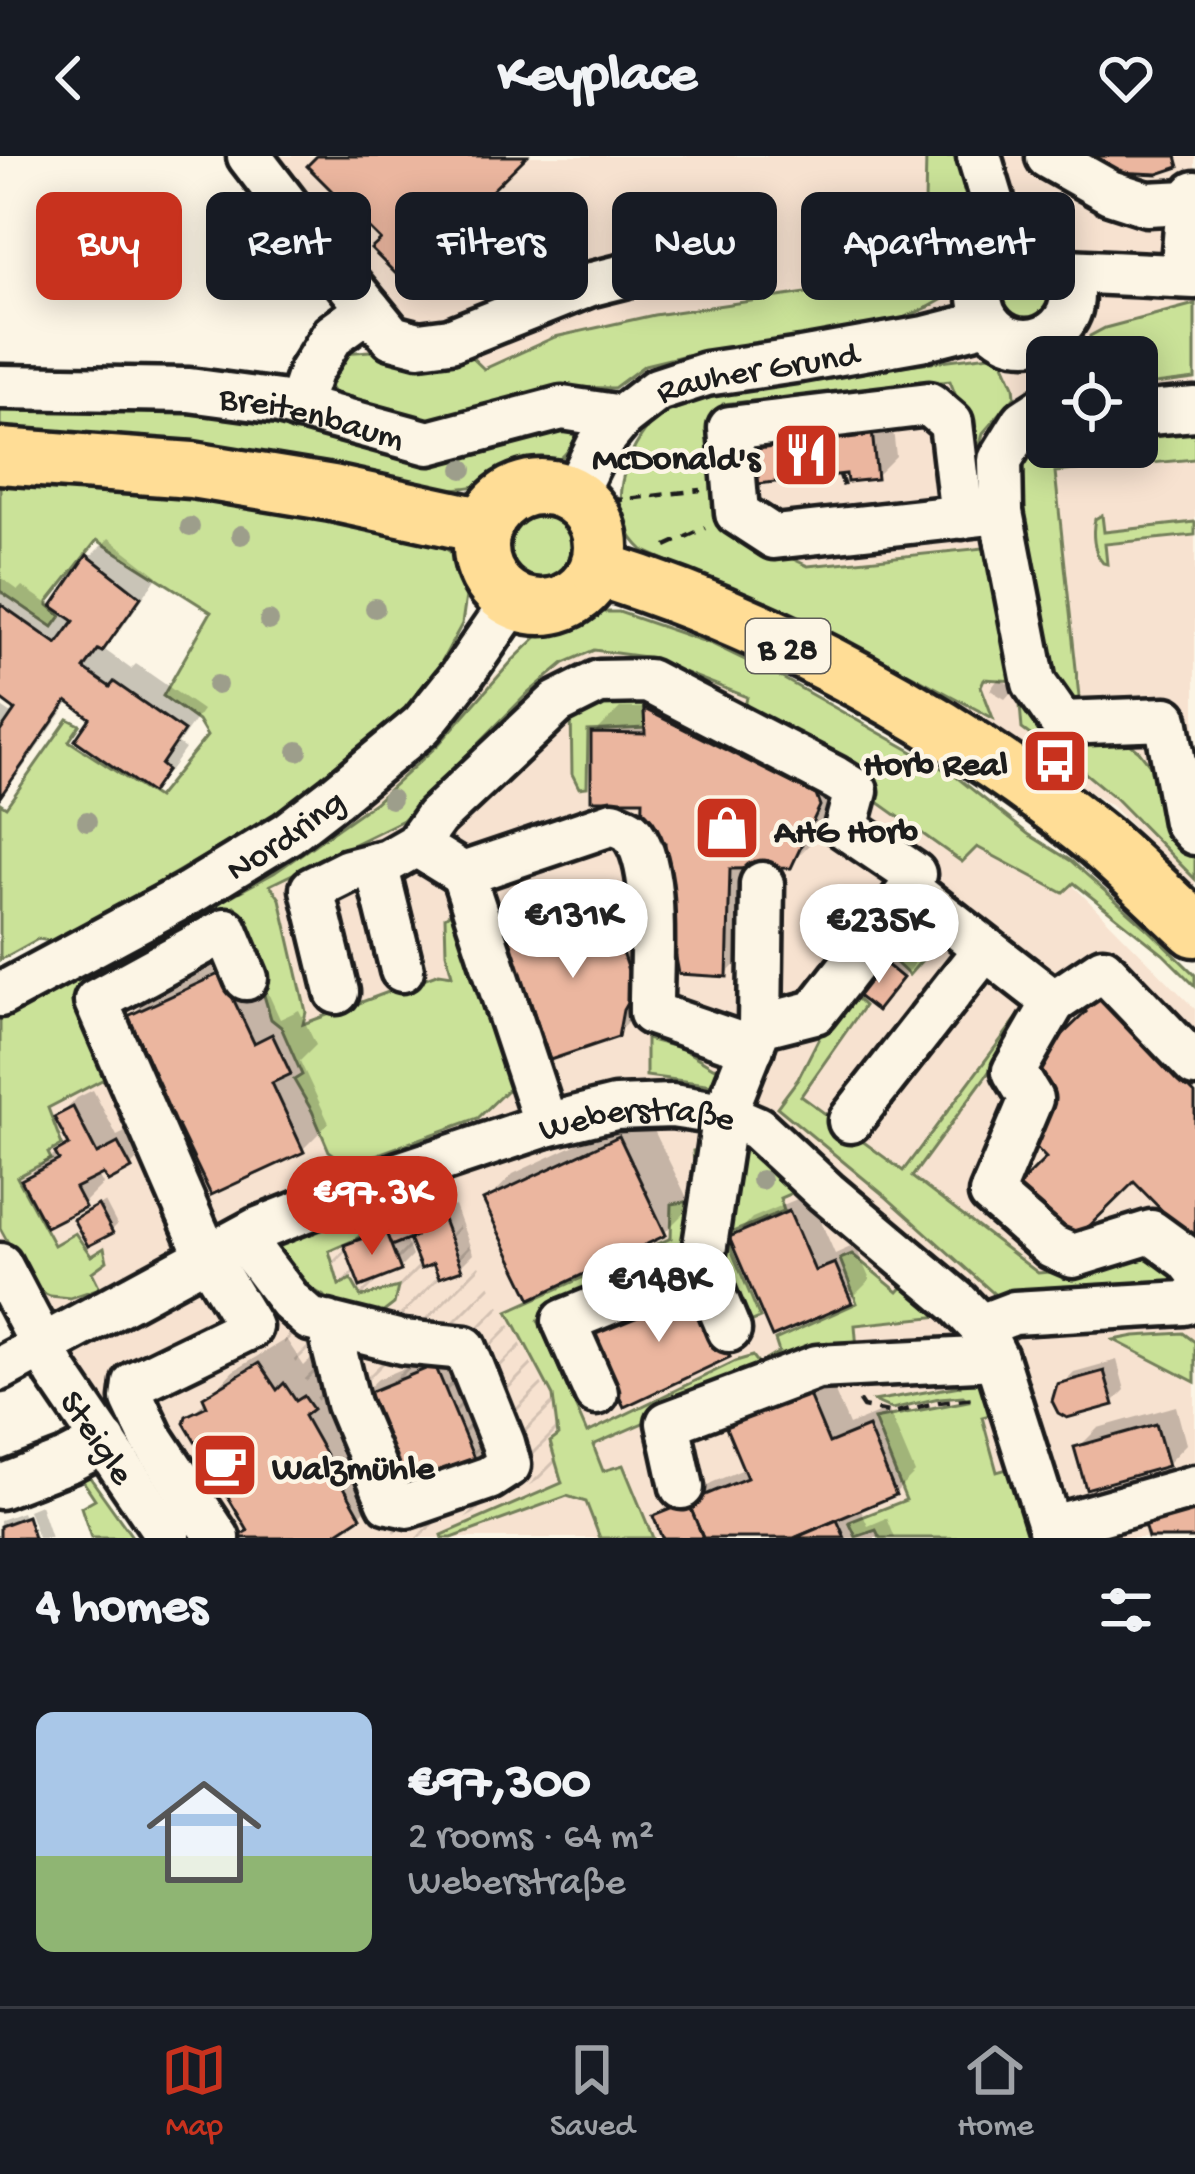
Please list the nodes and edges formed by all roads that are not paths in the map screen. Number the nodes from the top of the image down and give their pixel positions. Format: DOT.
graph roads {
  1 [pos="249,156"];
  2 [pos="979,156"];
  3 [pos="1048,157"];
  4 [pos="990,192"];
  5 [pos="1191,198"];
  6 [pos="1184,276"];
  7 [pos="612,279"];
  8 [pos="1004,300"];
  9 [pos="369,309"];
  10 [pos="1036,326"];
  11 [pos="0,387"];
  12 [pos="298,407"];
  13 [pos="1195,409"];
  14 [pos="1158,412"];
  15 [pos="622,417"];
  16 [pos="1026,420"];
  17 [pos="0,456"];
  18 [pos="581,504"];
  19 [pos="981,515"];
  20 [pos="484,526"];
  21 [pos="618,576"];
  22 [pos="513,601"];
  23 [pos="1183,760"];
  24 [pos="1195,833"];
  25 [pos="416,845"];
  26 [pos="376,864"];
  27 [pos="463,874"];
  28 [pos="762,884"];
  29 [pos="910,890"];
  30 [pos="1195,929"];
  31 [pos="984,950"];
  32 [pos="402,970"];
  33 [pos="246,977"];
  34 [pos="337,992"];
  35 [pos="0,995"];
  36 [pos="1054,1002"];
  37 [pos="756,1037"];
  38 [pos="1195,1065"];
  39 [pos="725,1114"];
  40 [pos="850,1121"];
  41 [pos="546,1125"];
  42 [pos="225,1247"];
  43 [pos="0,1265"];
  44 [pos="702,1265"];
  45 [pos="1195,1268"];
  46 [pos="1195,1295"];
  47 [pos="328,1324"];
  48 [pos="729,1330"];
  49 [pos="988,1342"];
  50 [pos="43,1346"];
  51 [pos="0,1369"];
  52 [pos="596,1393"];
  53 [pos="105,1442"];
  54 [pos="0,1487"];
  55 [pos="682,1487"];
  56 [pos="1195,1487"];
  57 [pos="1109,1525"];
  58 [pos="1052,1533"];
  59 [pos="169,1538"];
  60 [pos="218,1538"];
  1 -- 9 [label="street"];
  2 -- 4 [label="street"];
  3 -- 5 [label="street"];
  5 -- 6 [label="street"];
  6 -- 10 [label="street, Rauher Grund"];
  7 -- 9 [label="street"];
  8 -- 10 [label="street"];
  9 -- 12 [label="street"];
  10 -- 15 [label="street, Rauher Grund"];
  11 -- 12 [label="street, Breitenbaum"];
  12 -- 15 [label="street, Breitenbaum"];
  13 -- 14 [label="street"];
  15 -- 18 [label="street, Rauher Grund"];
  16 -- 19 [label="street"];
  17 -- 20 [label="main road"];
  18 -- 20 [label="main road"];
  18 -- 21 [label="main road"];
  19 -- 19 [label="street"];
  19 -- 23 [label="street"];
  20 -- 22 [label="main road"];
  21 -- 22 [label="main road"];
  21 -- 30 [label="main road, B 28"];
  22 -- 35 [label="street, Nordring"];
  23 -- 24 [label="street"];
  25 -- 26 [label="street"];
  25 -- 27 [label="street"];
  25 -- 29 [label="street"];
  26 -- 32 [label="street"];
  26 -- 34 [label="street"];
  27 -- 37 [label="street"];
  27 -- 41 [label="street"];
  28 -- 37 [label="street"];
  29 -- 31 [label="street"];
  29 -- 37 [label="street"];
  31 -- 36 [label="street"];
  31 -- 40 [label="street"];
  33 -- 42 [label="street"];
  36 -- 38 [label="street"];
  36 -- 45 [label="street"];
  37 -- 39 [label="street"];
  39 -- 41 [label="street, Weberstraße"];
  39 -- 44 [label="street"];
  39 -- 49 [label="street, Weberstraße"];
  41 -- 42 [label="street, Weberstraße"];
  42 -- 47 [label="street"];
  42 -- 50 [label="street, Weberstraße"];
  42 -- 60 [label="street"];
  43 -- 50 [label="street, Steigle"];
  44 -- 48 [label="street"];
  44 -- 52 [label="street"];
  46 -- 49 [label="street"];
  47 -- 47 [label="street"];
  49 -- 55 [label="street"];
  49 -- 58 [label="street, Weberstraße"];
  50 -- 51 [label="street, Weberstraße"];
  50 -- 53 [label="street, Steigle"];
  53 -- 54 [label="street"];
  53 -- 59 [label="street, Steigle"];
  56 -- 57 [label="street"];
  57 -- 58 [label="street"];
}
